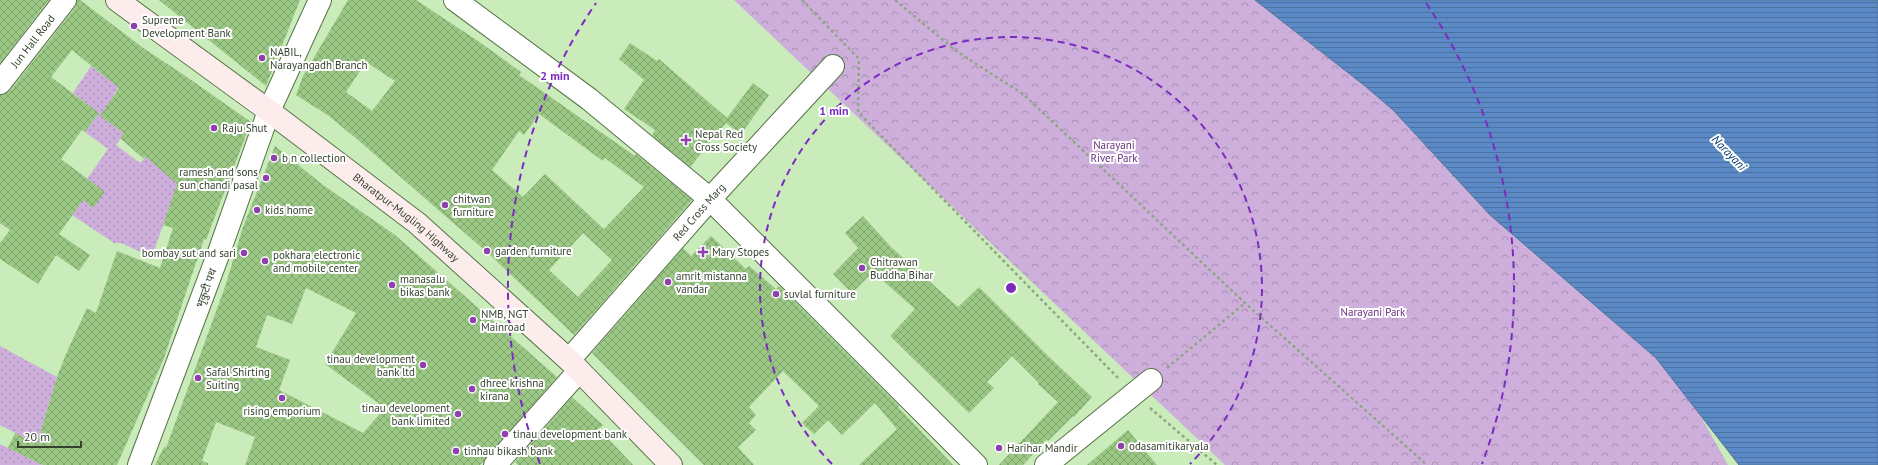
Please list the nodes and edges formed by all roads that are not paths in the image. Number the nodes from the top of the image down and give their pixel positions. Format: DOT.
graph roads {
  1 [pos="65,0"];
  2 [pos="117,0"];
  3 [pos="320,0"];
  4 [pos="455,0"];
  5 [pos="833,66"];
  6 [pos="0,83"];
  7 [pos="269,111"];
  8 [pos="710,198"];
  9 [pos="574,366"];
  10 [pos="1151,380"];
  11 [pos="139,465"];
  12 [pos="495,465"];
  13 [pos="671,465"];
  14 [pos="976,465"];
  15 [pos="1046,465"];
  1 -- 6 [label="street, Jun Hall Road"];
  2 -- 7 [label="main road, Bharatpur-Mugling Highway"];
  3 -- 7 [label="street, भृकुटी पथ"];
  4 -- 8 [label="street"];
  5 -- 8 [label="street, Red Cross Marg"];
  7 -- 9 [label="main road, Bharatpur-Mugling Highway"];
  7 -- 11 [label="street, भृकुटी पथ"];
  8 -- 9 [label="street, Red Cross Marg"];
  8 -- 14 [label="street"];
  9 -- 12 [label="street, Red Cross Marg"];
  9 -- 13 [label="main road, Bharatpur-Mugling Highway"];
  10 -- 15 [label="street"];
}
